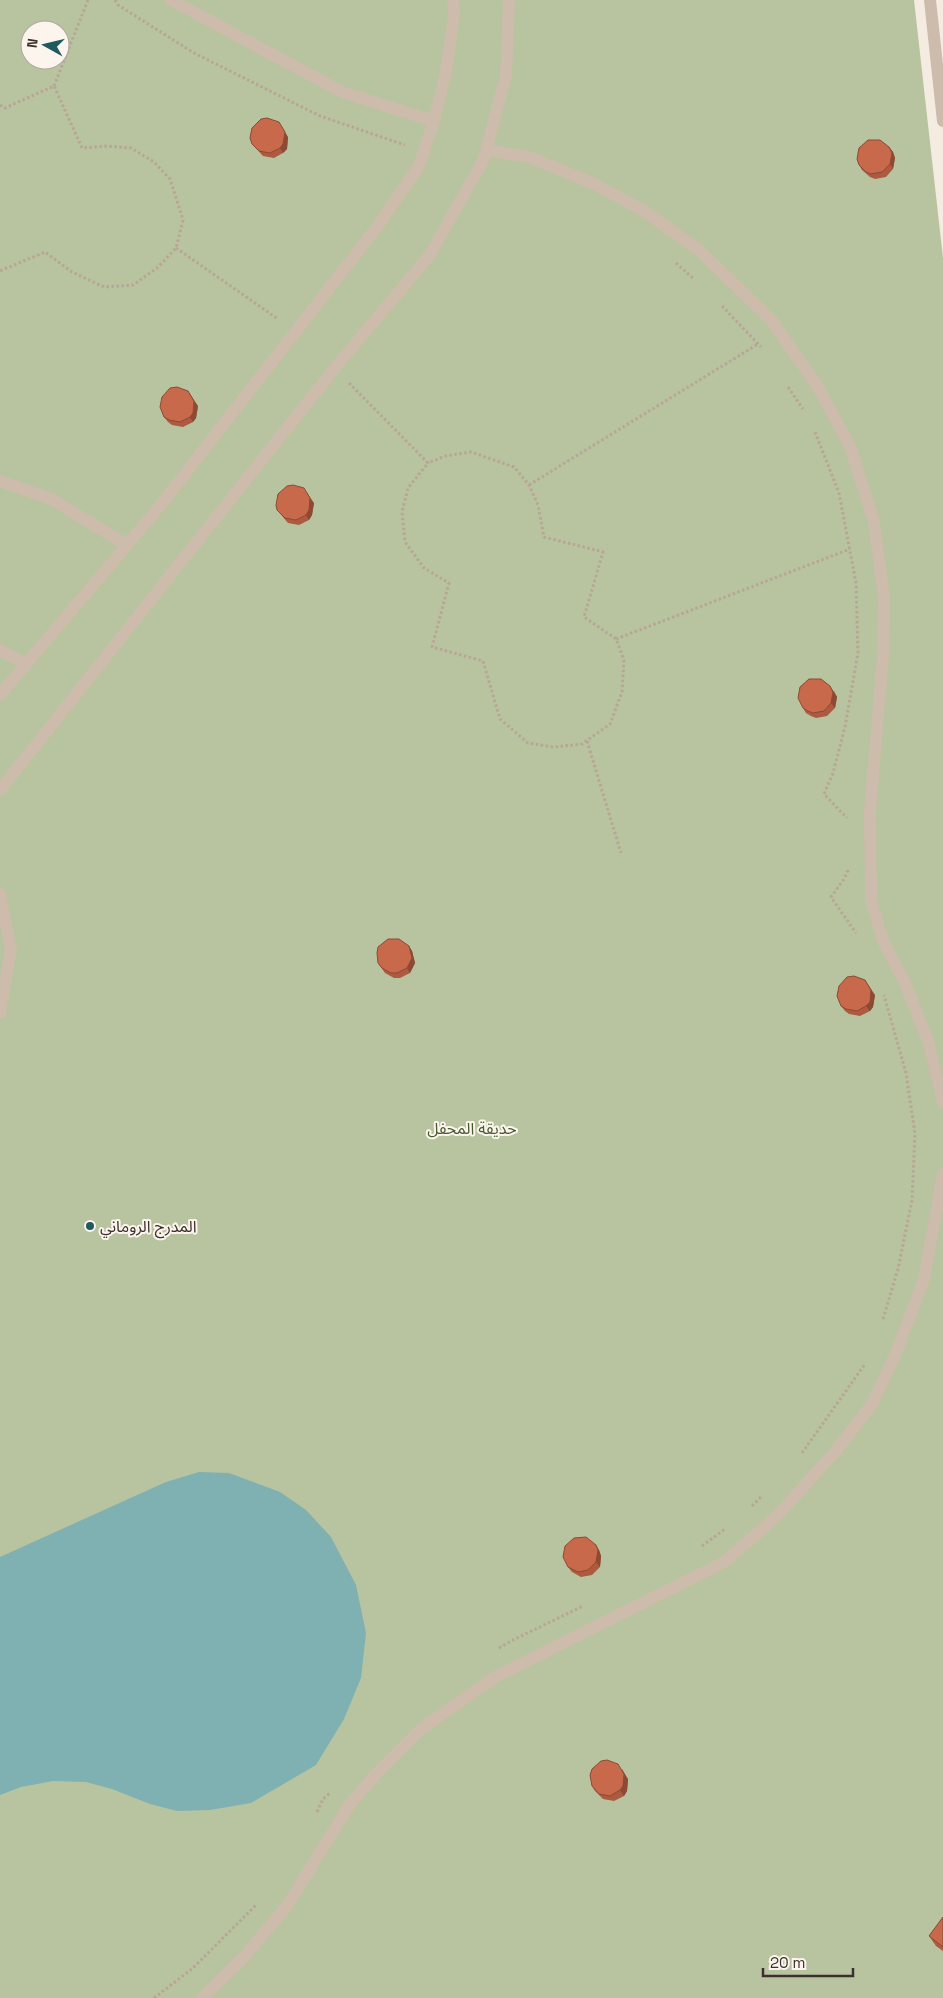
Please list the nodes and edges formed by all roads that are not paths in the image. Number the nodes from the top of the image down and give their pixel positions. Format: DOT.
graph roads {
  1 [pos="170,0"];
  2 [pos="453,0"];
  3 [pos="509,0"];
  4 [pos="930,0"];
  5 [pos="434,121"];
  6 [pos="943,121"];
  7 [pos="486,150"];
  8 [pos="0,481"];
  9 [pos="127,545"];
  10 [pos="0,650"];
  11 [pos="26,664"];
  12 [pos="0,695"];
  13 [pos="0,790"];
  14 [pos="0,894"];
  15 [pos="0,1013"];
  16 [pos="943,1102"];
  17 [pos="943,1174"];
  18 [pos="202,1998"];
  1 -- 5 [label="street"];
  2 -- 5 [label="street"];
  3 -- 7 [label="street"];
  4 -- 6 [label="street"];
  5 -- 9 [label="street"];
  7 -- 13 [label="street"];
  7 -- 16 [label="street"];
  8 -- 9 [label="street"];
  9 -- 11 [label="street"];
  10 -- 11 [label="street"];
  11 -- 12 [label="street"];
  14 -- 15 [label="street"];
  17 -- 18 [label="street"];
}
